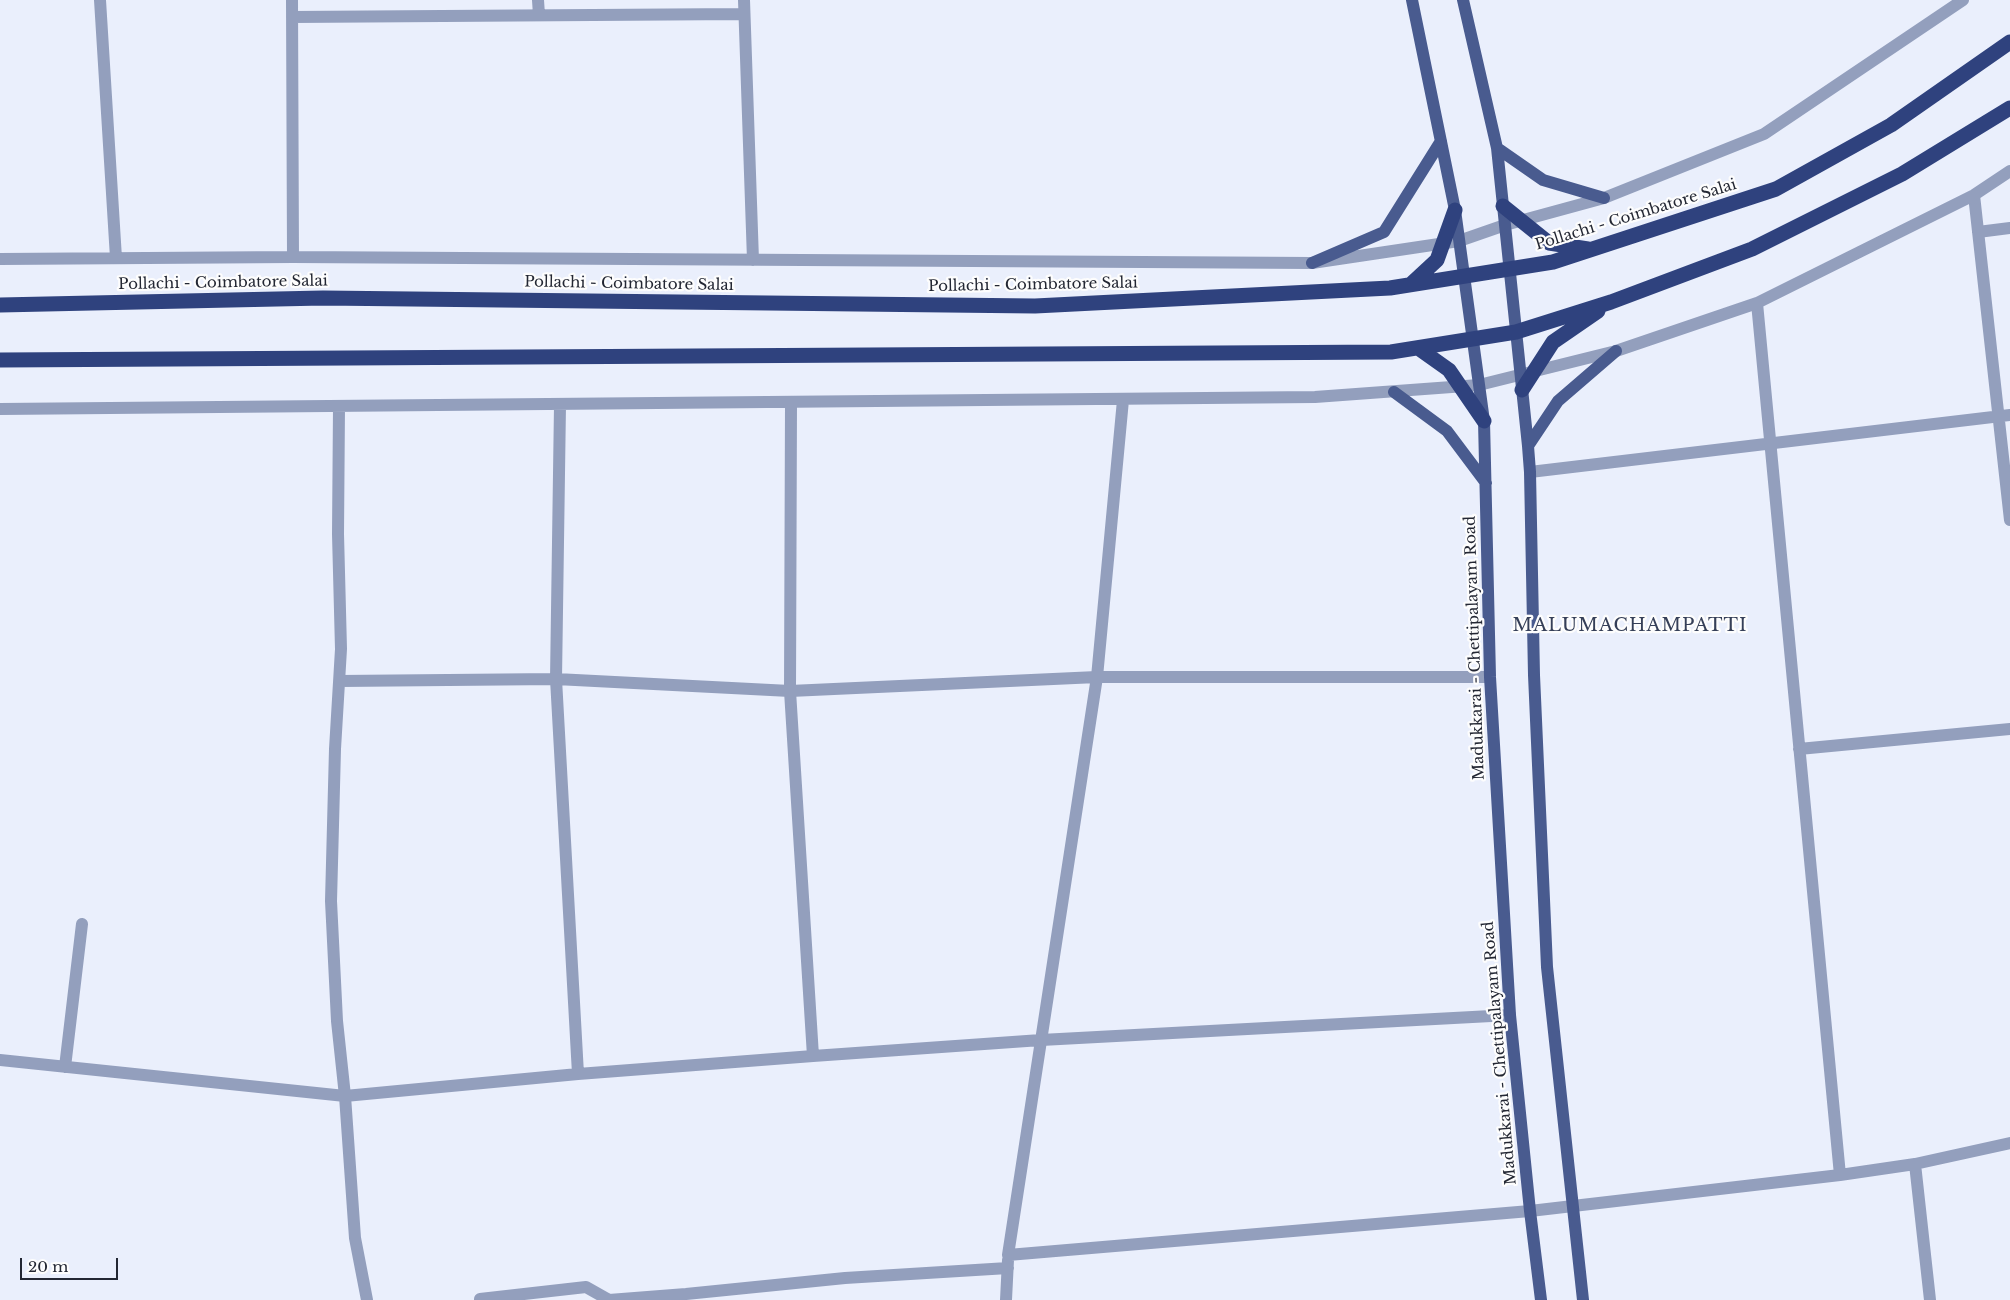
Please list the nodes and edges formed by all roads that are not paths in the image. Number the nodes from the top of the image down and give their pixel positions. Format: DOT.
graph roads {
  1 [pos="100,0"];
  2 [pos="292,0"];
  3 [pos="538,0"];
  4 [pos="744,0"];
  5 [pos="1412,0"];
  6 [pos="1464,0"];
  7 [pos="1963,0"];
  8 [pos="743,14"];
  9 [pos="539,15"];
  10 [pos="292,17"];
  11 [pos="2010,42"];
  12 [pos="2010,108"];
  13 [pos="1441,141"];
  14 [pos="1497,148"];
  15 [pos="2010,172"];
  16 [pos="1974,195"];
  17 [pos="1604,198"];
  18 [pos="1503,206"];
  19 [pos="1455,210"];
  20 [pos="1521,221"];
  21 [pos="1505,225"];
  22 [pos="2010,228"];
  23 [pos="1978,232"];
  24 [pos="1459,241"];
  25 [pos="1443,244"];
  26 [pos="1592,249"];
  27 [pos="293,256"];
  28 [pos="116,258"];
  29 [pos="0,259"];
  30 [pos="753,260"];
  31 [pos="1312,263"];
  32 [pos="1509,268"];
  33 [pos="1464,276"];
  34 [pos="1410,284"];
  35 [pos="1611,302"];
  36 [pos="1757,303"];
  37 [pos="0,305"];
  38 [pos="1516,332"];
  39 [pos="1472,339"];
  40 [pos="1418,348"];
  41 [pos="1616,351"];
  42 [pos="0,360"];
  43 [pos="1527,373"];
  44 [pos="1479,385"];
  45 [pos="1460,387"];
  46 [pos="1522,390"];
  47 [pos="1394,392"];
  48 [pos="1123,400"];
  49 [pos="791,404"];
  50 [pos="560,405"];
  51 [pos="339,407"];
  52 [pos="0,410"];
  53 [pos="2005,416"];
  54 [pos="1484,421"];
  55 [pos="1770,443"];
  56 [pos="1528,446"];
  57 [pos="1530,472"];
  58 [pos="1486,483"];
  59 [pos="2010,520"];
  60 [pos="1097,676"];
  61 [pos="1490,677"];
  62 [pos="556,679"];
  63 [pos="340,681"];
  64 [pos="790,691"];
  65 [pos="2010,729"];
  66 [pos="1799,749"];
  67 [pos="82,924"];
  68 [pos="1510,1015"];
  69 [pos="1041,1040"];
  70 [pos="813,1056"];
  71 [pos="0,1060"];
  72 [pos="65,1067"];
  73 [pos="578,1074"];
  74 [pos="345,1096"];
  75 [pos="2010,1143"];
  76 [pos="1915,1164"];
  77 [pos="1840,1175"];
  78 [pos="1571,1206"];
  79 [pos="1530,1211"];
  80 [pos="1008,1262"];
  81 [pos="480,1299"];
  82 [pos="367,1300"];
  83 [pos="609,1300"];
  84 [pos="1006,1300"];
  85 [pos="1541,1300"];
  86 [pos="1583,1300"];
  87 [pos="1930,1300"];
  1 -- 28 [label="street"];
  2 -- 10 [label="street"];
  3 -- 9 [label="street"];
  4 -- 8 [label="street"];
  5 -- 13 [label="main road, Madukkarai - Chettipalayam Road"];
  6 -- 14 [label="main road"];
  7 -- 17 [label="street"];
  8 -- 9 [label="street"];
  8 -- 30 [label="street"];
  9 -- 10 [label="street"];
  10 -- 27 [label="street"];
  11 -- 26 [label="highway, Pollachi - Coimbatore Salai"];
  12 -- 35 [label="highway"];
  13 -- 19 [label="main road, Madukkarai - Chettipalayam Road"];
  13 -- 31 [label="main road"];
  14 -- 17 [label="main road"];
  14 -- 18 [label="main road"];
  15 -- 16 [label="street"];
  16 -- 23 [label="street"];
  16 -- 36 [label="street"];
  17 -- 20 [label="street"];
  18 -- 20 [label="highway"];
  18 -- 21 [label="main road"];
  19 -- 24 [label="main road, Madukkarai - Chettipalayam Road"];
  19 -- 25 [label="highway"];
  20 -- 21 [label="street"];
  20 -- 26 [label="highway"];
  21 -- 24 [label="street"];
  21 -- 32 [label="main road"];
  22 -- 23 [label="street"];
  23 -- 53 [label="street"];
  24 -- 25 [label="street"];
  24 -- 33 [label="main road, Madukkarai - Chettipalayam Road"];
  25 -- 31 [label="street"];
  25 -- 34 [label="highway"];
  26 -- 32 [label="highway, Pollachi - Coimbatore Salai"];
  27 -- 28 [label="street"];
  27 -- 30 [label="street"];
  28 -- 29 [label="street"];
  30 -- 31 [label="street"];
  32 -- 33 [label="highway, Pollachi - Coimbatore Salai"];
  32 -- 38 [label="main road"];
  33 -- 34 [label="highway, Pollachi - Coimbatore Salai"];
  33 -- 39 [label="main road, Madukkarai - Chettipalayam Road"];
  34 -- 37 [label="highway, Pollachi - Coimbatore Salai"];
  35 -- 38 [label="highway"];
  35 -- 43 [label="highway"];
  36 -- 41 [label="street"];
  36 -- 55 [label="street"];
  38 -- 39 [label="highway"];
  38 -- 43 [label="main road"];
  39 -- 40 [label="highway"];
  39 -- 44 [label="main road, Madukkarai - Chettipalayam Road"];
  40 -- 42 [label="highway"];
  40 -- 45 [label="highway"];
  41 -- 43 [label="street"];
  41 -- 56 [label="main road"];
  43 -- 44 [label="street"];
  43 -- 46 [label="highway"];
  44 -- 45 [label="street"];
  44 -- 54 [label="main road, Madukkarai - Chettipalayam Road"];
  45 -- 47 [label="street"];
  45 -- 54 [label="highway"];
  46 -- 56 [label="main road"];
  47 -- 48 [label="street"];
  47 -- 58 [label="main road"];
  48 -- 49 [label="street"];
  48 -- 60 [label="street"];
  49 -- 50 [label="street"];
  49 -- 64 [label="street"];
  50 -- 51 [label="street"];
  50 -- 62 [label="street"];
  51 -- 52 [label="street"];
  51 -- 63 [label="street"];
  53 -- 55 [label="street"];
  53 -- 59 [label="street"];
  54 -- 58 [label="main road, Madukkarai - Chettipalayam Road"];
  55 -- 57 [label="street"];
  55 -- 66 [label="street"];
  56 -- 57 [label="main road"];
  57 -- 78 [label="main road"];
  58 -- 61 [label="main road, Madukkarai - Chettipalayam Road"];
  60 -- 61 [label="street"];
  60 -- 64 [label="street"];
  60 -- 69 [label="street"];
  61 -- 68 [label="main road, Madukkarai - Chettipalayam Road"];
  62 -- 63 [label="street"];
  62 -- 64 [label="street"];
  62 -- 73 [label="street"];
  63 -- 74 [label="street"];
  64 -- 70 [label="street"];
  65 -- 66 [label="street"];
  66 -- 77 [label="street"];
  67 -- 72 [label="street"];
  68 -- 69 [label="street"];
  68 -- 79 [label="main road, Madukkarai - Chettipalayam Road"];
  69 -- 70 [label="street"];
  69 -- 80 [label="street"];
  70 -- 73 [label="street"];
  71 -- 72 [label="street"];
  72 -- 74 [label="street"];
  73 -- 74 [label="street"];
  74 -- 82 [label="street"];
  75 -- 76 [label="street"];
  76 -- 77 [label="street"];
  76 -- 87 [label="street"];
  77 -- 78 [label="street"];
  78 -- 79 [label="street"];
  78 -- 86 [label="main road"];
  79 -- 80 [label="street"];
  79 -- 85 [label="main road, Madukkarai - Chettipalayam Road"];
  80 -- 83 [label="street"];
  80 -- 84 [label="street"];
  81 -- 83 [label="street"];
}
